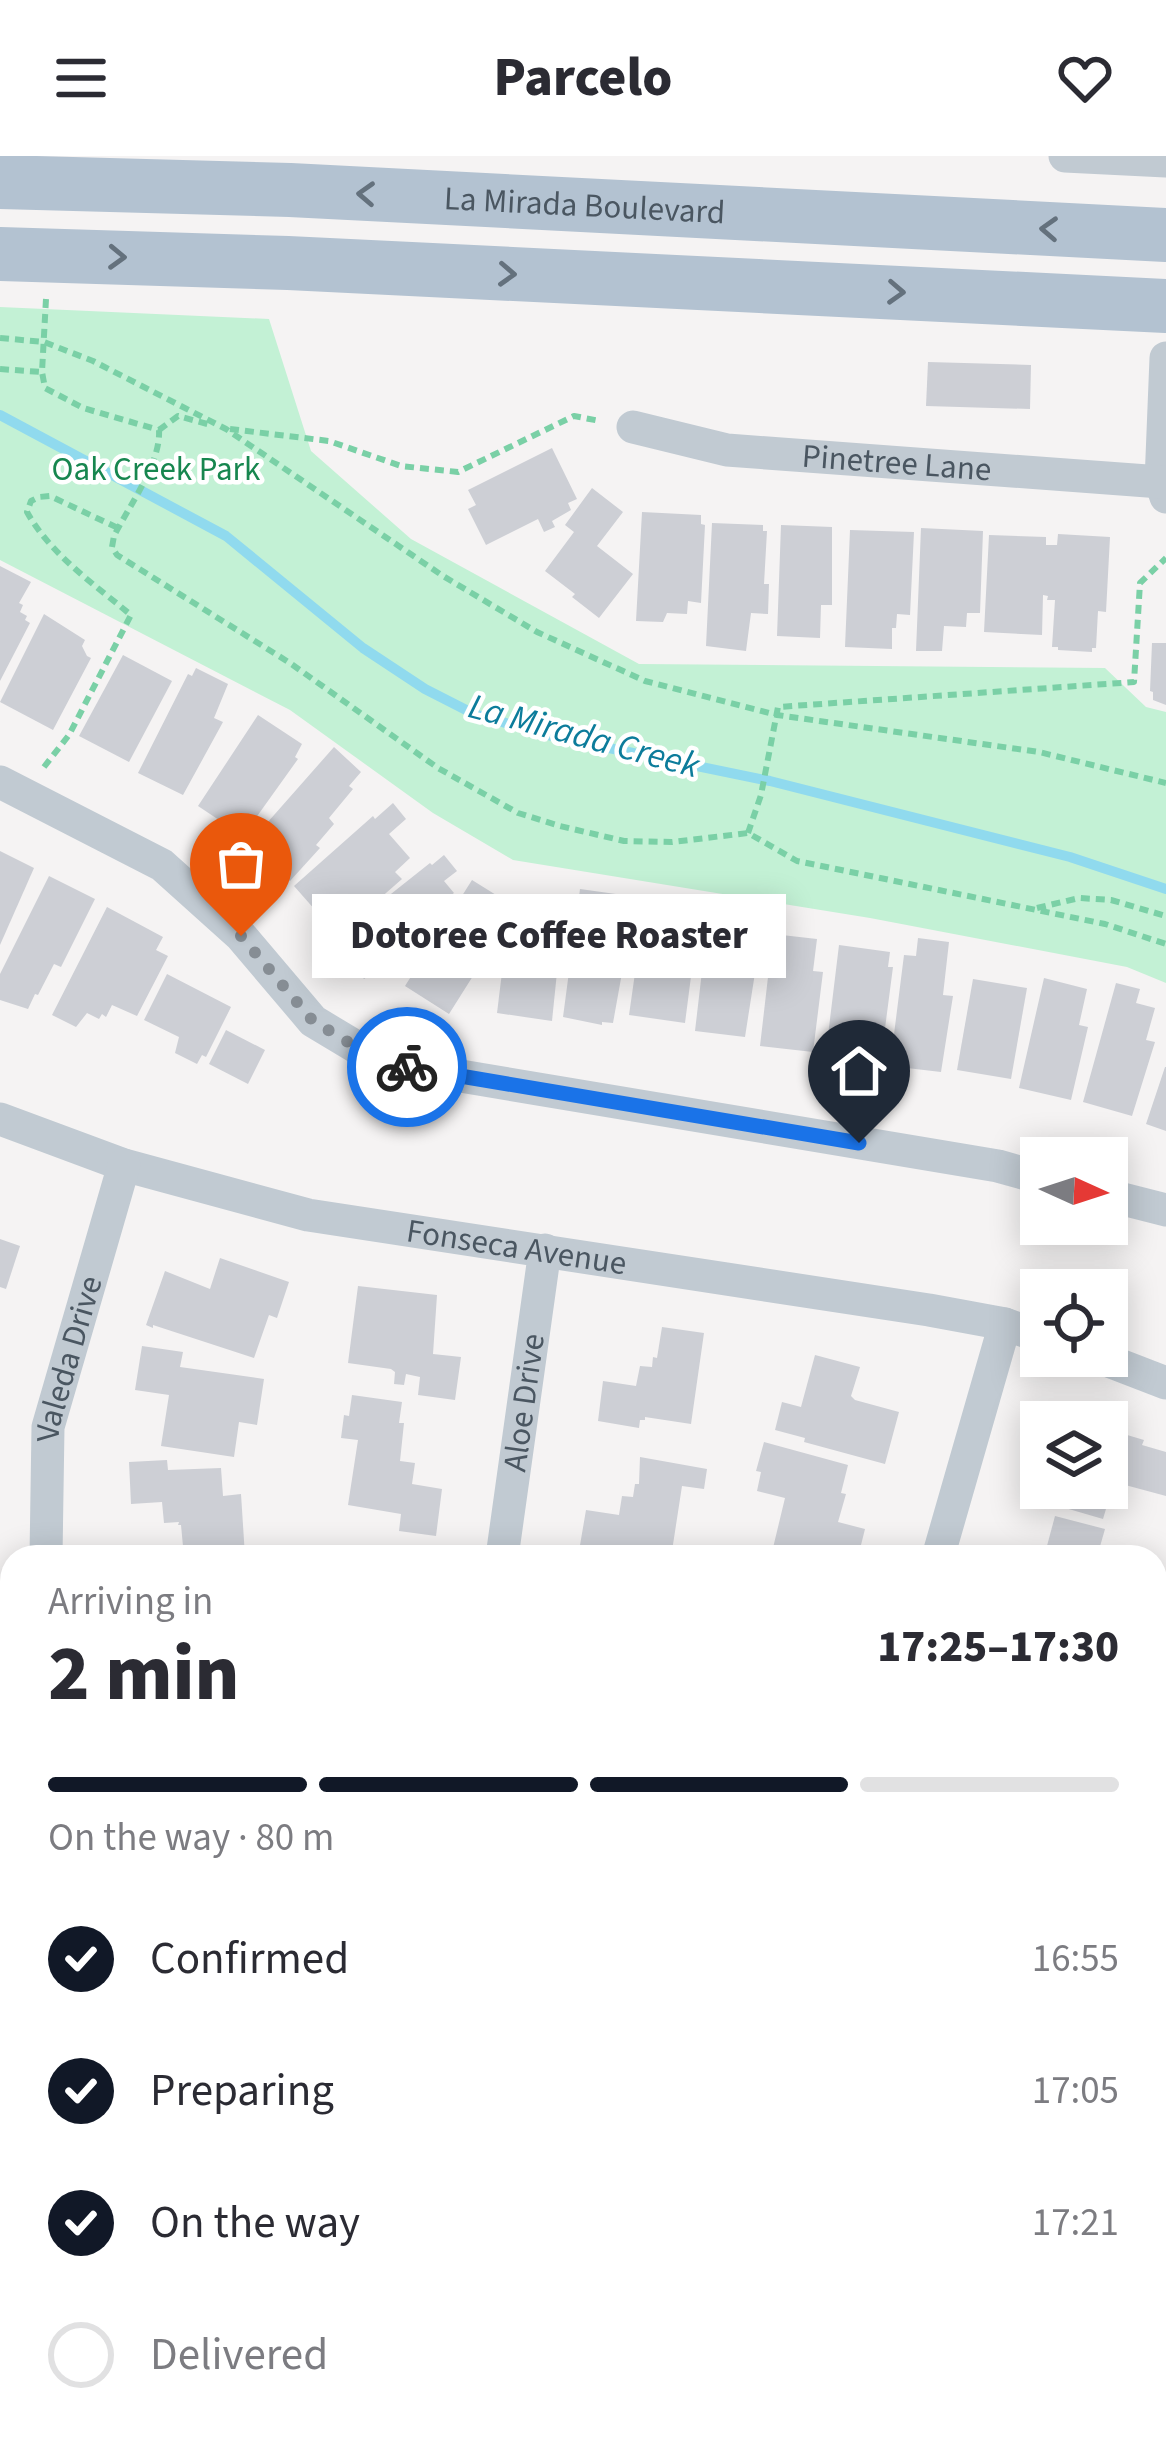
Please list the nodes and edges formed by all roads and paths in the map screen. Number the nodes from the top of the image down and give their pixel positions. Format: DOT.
graph roads {
  1 [pos="1065,156"];
  2 [pos="1166,161"];
  3 [pos="291,173"];
  4 [pos="0,182"];
  5 [pos="1166,235"];
  6 [pos="24,254"];
  7 [pos="1166,306"];
  8 [pos="0,338"];
  9 [pos="44,342"];
  10 [pos="1166,358"];
  11 [pos="0,369"];
  12 [pos="42,372"];
  13 [pos="634,427"];
  14 [pos="226,429"];
  15 [pos="159,430"];
  16 [pos="1164,489"];
  17 [pos="118,528"];
  18 [pos="1166,558"];
  19 [pos="777,715"];
  20 [pos="1166,783"];
  21 [pos="14,789"];
  22 [pos="748,833"];
  23 [pos="1034,909"];
  24 [pos="1166,916"];
  25 [pos="1166,944"];
  26 [pos="0,1119"];
  27 [pos="124,1165"];
  28 [pos="1020,1172"];
  29 [pos="1128,1200"];
  30 [pos="1166,1210"];
  31 [pos="545,1250"];
  32 [pos="1004,1324"];
  33 [pos="1020,1330"];
  34 [pos="1128,1368"];
  35 [pos="1166,1383"];
  36 [pos="46,1545"];
  37 [pos="504,1545"];
  38 [pos="941,1545"];
  1 -- 2 [label="street"];
  3 -- 4 [label="main road, La Mirada Boulevard"];
  5 -- 3 [label="main road, La Mirada Boulevard, one-way"];
  6 -- 7 [label="main road, one-way"];
  6 -- 9 [label="path"];
  8 -- 9 [label="path"];
  9 -- 12 [label="path"];
  9 -- 14 [label="path"];
  10 -- 16 [label="street"];
  11 -- 12 [label="path"];
  12 -- 15 [label="path"];
  13 -- 14 [label="path"];
  13 -- 16 [label="street, Pinetree Lane"];
  14 -- 15 [label="path"];
  14 -- 19 [label="path"];
  15 -- 17 [label="path"];
  17 -- 21 [label="path"];
  17 -- 22 [label="path"];
  18 -- 19 [label="path"];
  19 -- 20 [label="path"];
  19 -- 22 [label="path"];
  21 -- 28 [label="street"];
  22 -- 23 [label="path"];
  23 -- 24 [label="path"];
  23 -- 25 [label="path"];
  26 -- 27 [label="street, Fonseca Avenue"];
  27 -- 31 [label="street, Fonseca Avenue"];
  27 -- 36 [label="street, Valeda Drive"];
  29 -- 30 [label="street"];
  31 -- 32 [label="street, Fonseca Avenue"];
  31 -- 37 [label="street, Aloe Drive"];
  32 -- 33 [label="street, Fonseca Avenue"];
  32 -- 38 [label="street"];
  34 -- 35 [label="street"];
}
